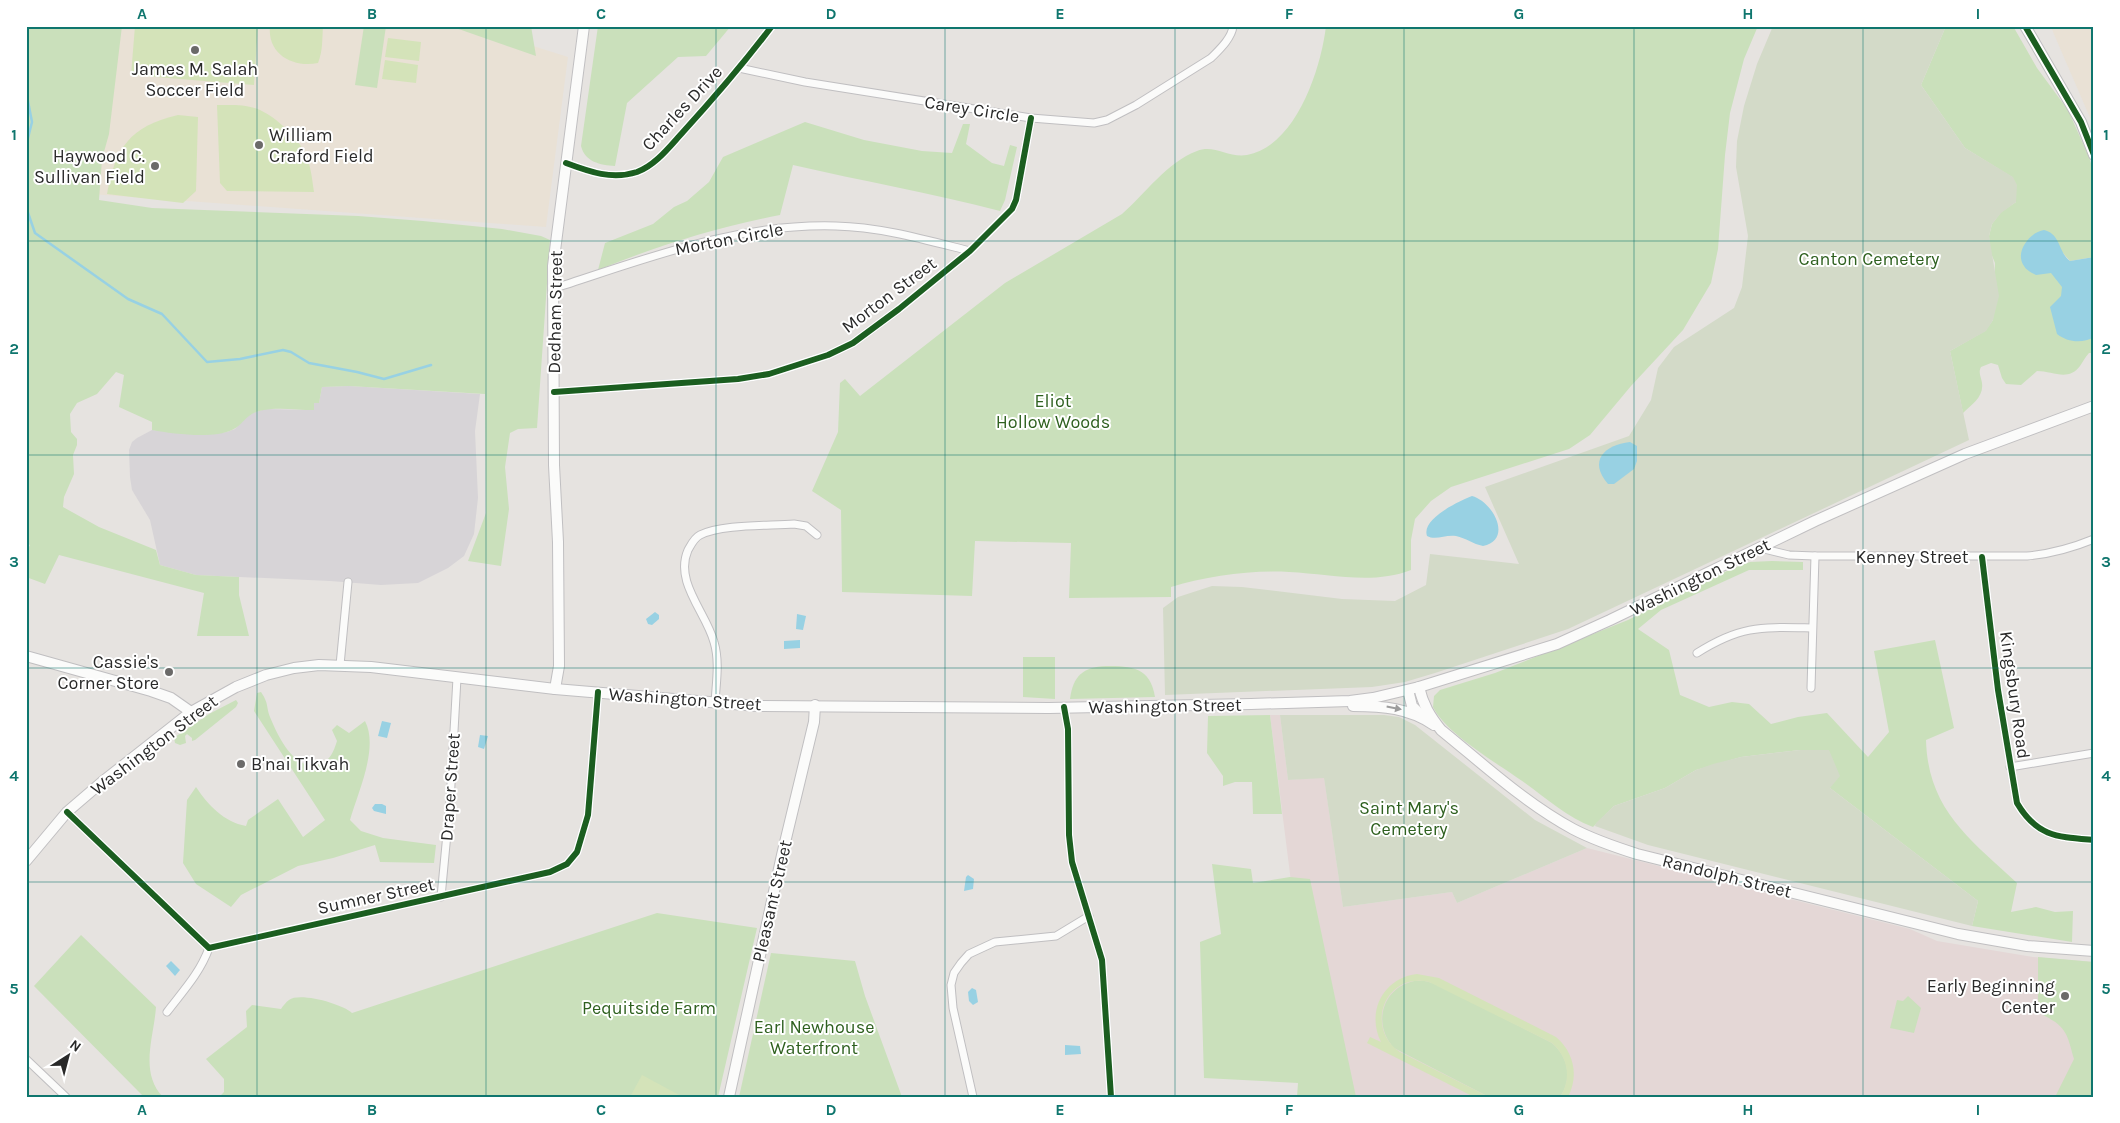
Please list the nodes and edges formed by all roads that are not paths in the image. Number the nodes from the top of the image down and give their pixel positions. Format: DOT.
graph roads {
  1 [pos="584,26"];
  2 [pos="772,26"];
  3 [pos="1233,26"];
  4 [pos="2025,26"];
  5 [pos="739,68"];
  6 [pos="1031,118"];
  7 [pos="2094,155"];
  8 [pos="566,163"];
  9 [pos="970,251"];
  10 [pos="552,289"];
  11 [pos="554,392"];
  12 [pos="2094,406"];
  13 [pos="817,535"];
  14 [pos="2094,539"];
  15 [pos="1759,548"];
  16 [pos="1815,556"];
  17 [pos="1982,557"];
  18 [pos="348,582"];
  19 [pos="1812,628"];
  20 [pos="1696,653"];
  21 [pos="26,656"];
  22 [pos="340,666"];
  23 [pos="457,678"];
  24 [pos="1419,687"];
  25 [pos="555,688"];
  26 [pos="1811,688"];
  27 [pos="1408,690"];
  28 [pos="598,692"];
  29 [pos="1293,702"];
  30 [pos="715,703"];
  31 [pos="815,705"];
  32 [pos="1064,707"];
  33 [pos="191,712"];
  34 [pos="1426,720"];
  35 [pos="1441,730"];
  36 [pos="2094,753"];
  37 [pos="2010,767"];
  38 [pos="67,812"];
  39 [pos="2094,840"];
  40 [pos="26,861"];
  41 [pos="441,897"];
  42 [pos="1089,916"];
  43 [pos="209,948"];
  44 [pos="2094,951"];
  45 [pos="167,1012"];
  46 [pos="26,1059"];
  47 [pos="66,1097"];
  48 [pos="729,1097"];
  49 [pos="973,1097"];
  50 [pos="1111,1097"];
  1 -- 8 [label="main road, Dedham Street"];
  2 -- 5 [label="street, Charles Drive"];
  3 -- 6 [label="street, Carey Circle"];
  4 -- 7 [label="main road"];
  5 -- 6 [label="street, Carey Circle"];
  5 -- 8 [label="street, Charles Drive"];
  6 -- 9 [label="street, Morton Street"];
  8 -- 10 [label="main road, Dedham Street"];
  9 -- 10 [label="street, Morton Circle"];
  9 -- 11 [label="street, Morton Street"];
  10 -- 11 [label="main road, Dedham Street"];
  11 -- 25 [label="main road, Dedham Street"];
  12 -- 15 [label="main road, Washington Street"];
  13 -- 30 [label="street"];
  14 -- 17 [label="street, Kenney Street"];
  15 -- 16 [label="street, Kenney Street"];
  15 -- 24 [label="main road, Washington Street"];
  16 -- 17 [label="street, Kenney Street"];
  16 -- 19 [label="street"];
  17 -- 37 [label="street, Kingsbury Road"];
  18 -- 22 [label="street"];
  19 -- 20 [label="street"];
  19 -- 26 [label="street"];
  21 -- 33 [label="main road"];
  22 -- 23 [label="main road, Washington Street"];
  22 -- 33 [label="main road, Washington Street"];
  23 -- 25 [label="main road, Washington Street"];
  23 -- 41 [label="street, Draper Street"];
  24 -- 27 [label="main road, Washington Street"];
  24 -- 35 [label="main road, Randolph Street"];
  25 -- 28 [label="main road, Washington Street"];
  27 -- 29 [label="main road, Washington Street"];
  27 -- 34 [label="main road"];
  28 -- 30 [label="main road, Washington Street"];
  28 -- 41 [label="street, Sumner Street"];
  29 -- 32 [label="main road, Washington Street"];
  29 -- 34 [label="main road, Washington Street, one-way"];
  30 -- 31 [label="main road, Washington Street"];
  31 -- 32 [label="main road, Washington Street"];
  31 -- 48 [label="main road, Pleasant Street"];
  32 -- 42 [label="street"];
  33 -- 38 [label="main road, Washington Street"];
  34 -- 35 [label="main road, Washington Street"];
  35 -- 44 [label="main road, Randolph Street"];
  36 -- 37 [label="street"];
  37 -- 39 [label="street, Kingsbury Road"];
  38 -- 40 [label="main road, Washington Street"];
  38 -- 43 [label="street"];
  41 -- 43 [label="street, Sumner Street"];
  42 -- 49 [label="street"];
  42 -- 50 [label="street"];
  43 -- 45 [label="street"];
  46 -- 47 [label="street"];
}
